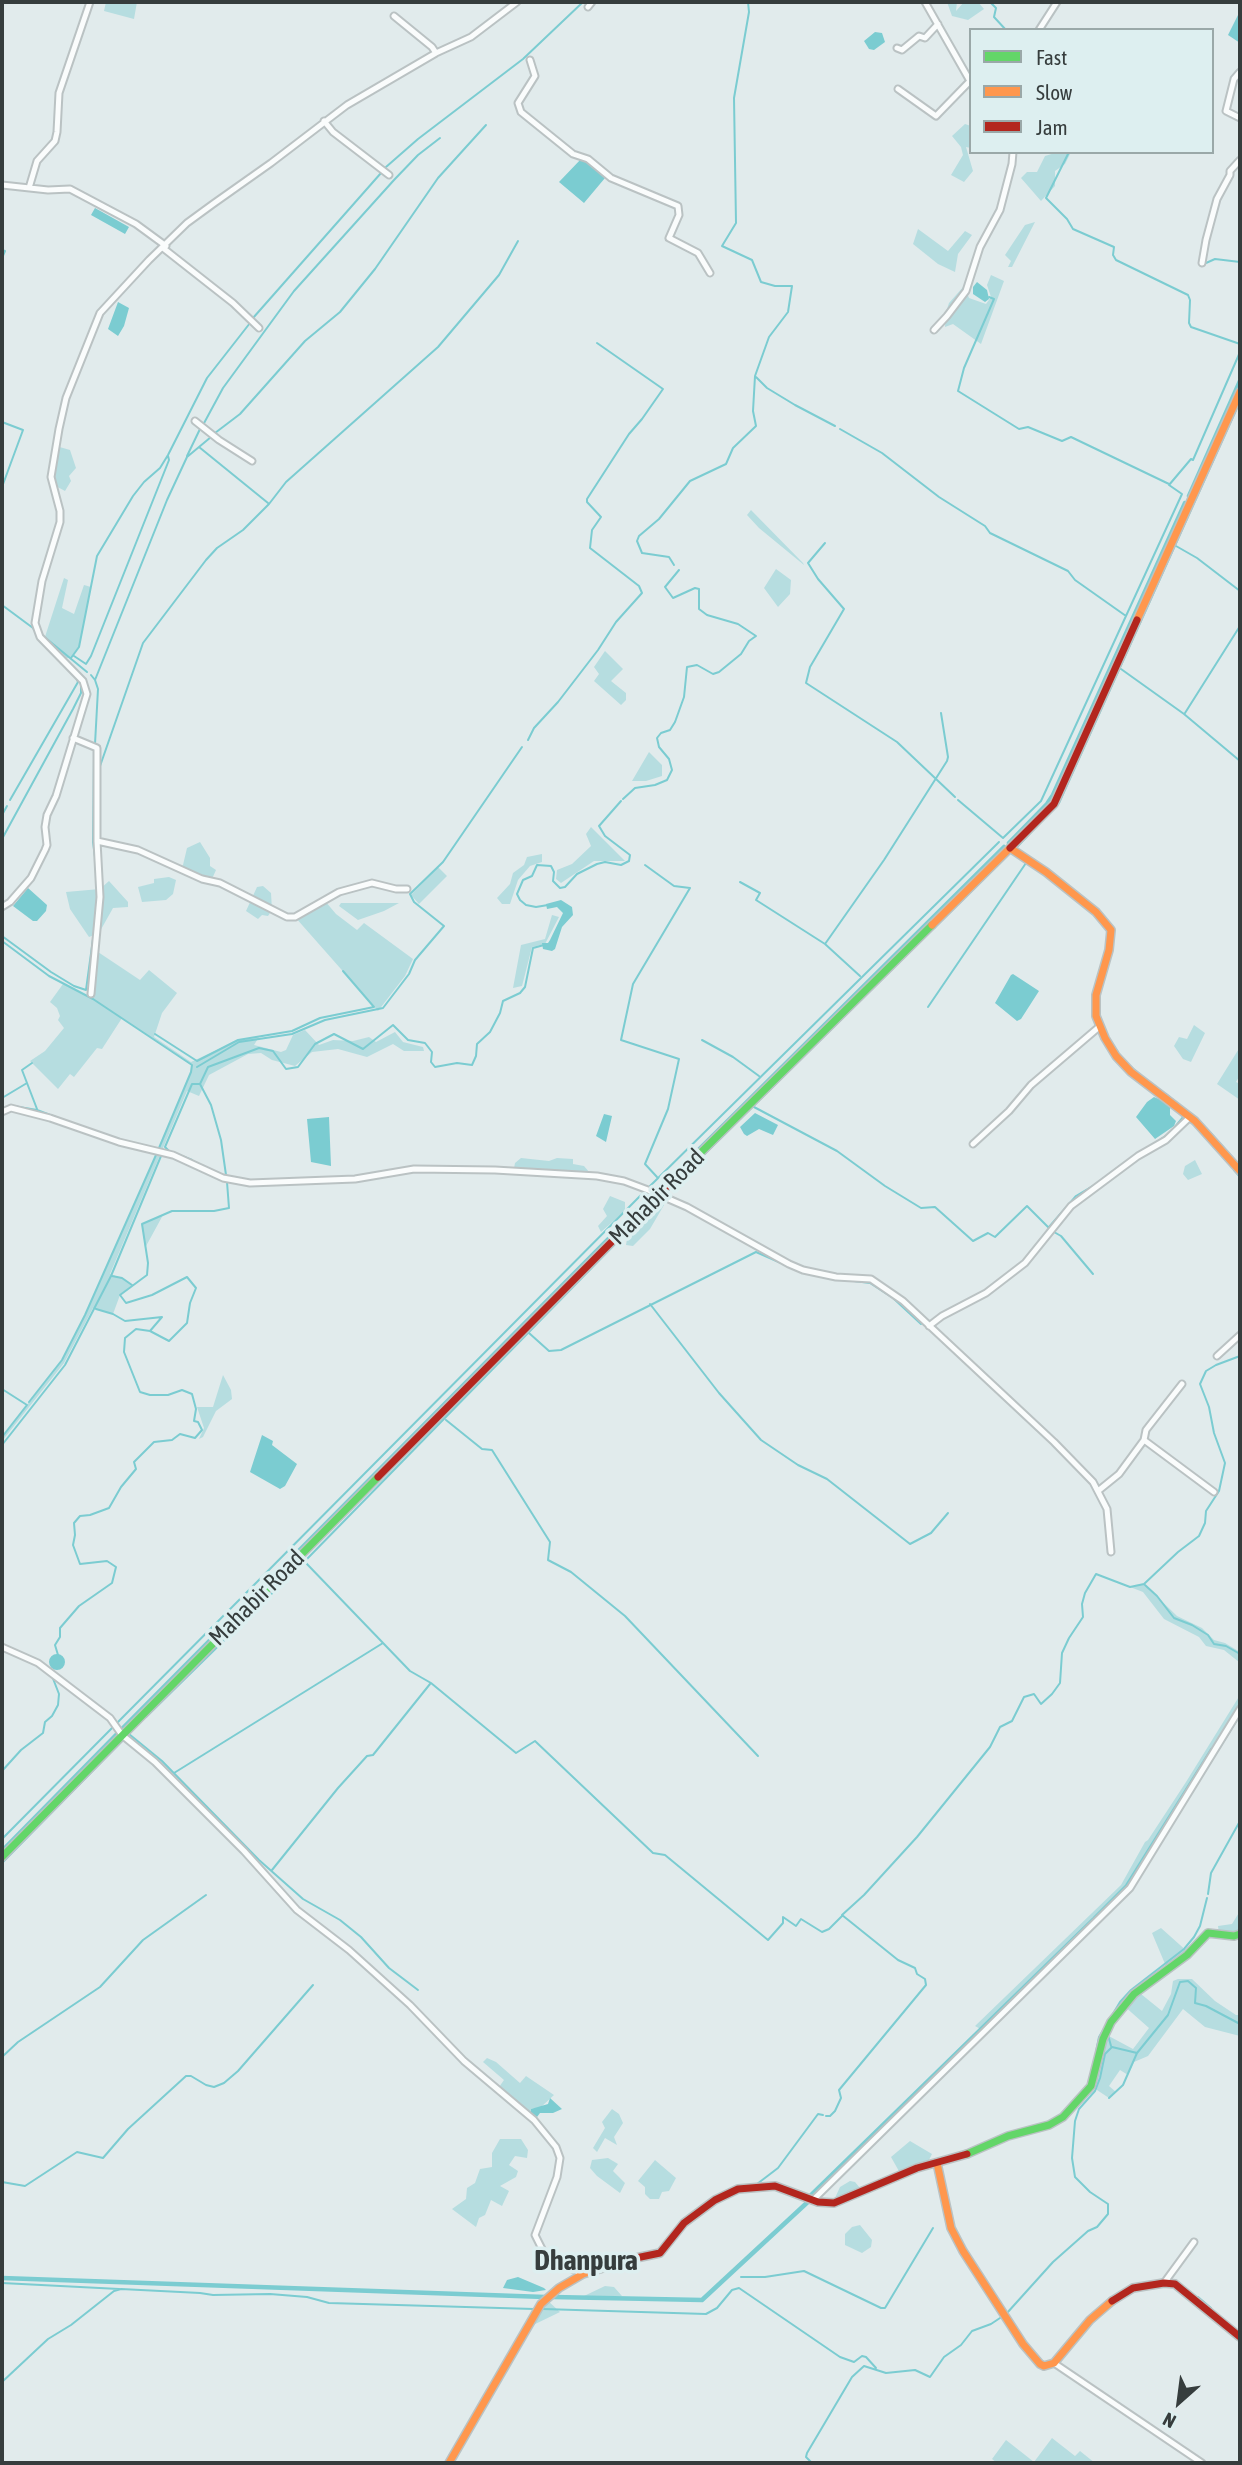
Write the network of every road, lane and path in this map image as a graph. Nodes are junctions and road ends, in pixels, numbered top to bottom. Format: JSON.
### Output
{"nodes":[{"id":1,"x":90,"y":2,"type":"edge"},
{"id":2,"x":517,"y":2,"type":"edge"},
{"id":3,"x":925,"y":2,"type":"edge"},
{"id":4,"x":1057,"y":2,"type":"edge"},
{"id":5,"x":394,"y":16,"type":"dead end"},
{"id":6,"x":938,"y":23,"type":"junction"},
{"id":7,"x":1040,"y":28,"type":"edge"},
{"id":8,"x":897,"y":48,"type":"dead end"},
{"id":9,"x":436,"y":53,"type":"junction"},
{"id":10,"x":530,"y":60,"type":"dead end"},
{"id":11,"x":1240,"y":72,"type":"edge"},
{"id":12,"x":969,"y":79,"type":"edge"},
{"id":13,"x":969,"y":82,"type":"edge"},
{"id":14,"x":898,"y":89,"type":"dead end"},
{"id":15,"x":1240,"y":118,"type":"edge"},
{"id":16,"x":324,"y":121,"type":"junction"},
{"id":17,"x":1013,"y":154,"type":"edge"},
{"id":18,"x":1240,"y":160,"type":"edge"},
{"id":19,"x":389,"y":175,"type":"dead end"},
{"id":20,"x":2,"y":185,"type":"edge"},
{"id":21,"x":29,"y":188,"type":"junction"},
{"id":22,"x":164,"y":247,"type":"junction"},
{"id":23,"x":1202,"y":262,"type":"dead end"},
{"id":24,"x":710,"y":273,"type":"dead end"},
{"id":25,"x":259,"y":328,"type":"dead end"},
{"id":26,"x":934,"y":330,"type":"dead end"},
{"id":27,"x":1240,"y":392,"type":"edge"},
{"id":28,"x":195,"y":421,"type":"dead end"},
{"id":29,"x":252,"y":461,"type":"dead end"},
{"id":30,"x":73,"y":738,"type":"junction"},
{"id":31,"x":97,"y":841,"type":"junction"},
{"id":32,"x":1010,"y":848,"type":"junction"},
{"id":33,"x":407,"y":889,"type":"dead end"},
{"id":34,"x":2,"y":907,"type":"edge"},
{"id":35,"x":91,"y":994,"type":"dead end"},
{"id":36,"x":1099,"y":1027,"type":"junction"},
{"id":37,"x":2,"y":1112,"type":"edge"},
{"id":38,"x":1190,"y":1117,"type":"junction"},
{"id":39,"x":972,"y":1144,"type":"dead end"},
{"id":40,"x":1240,"y":1171,"type":"edge"},
{"id":41,"x":657,"y":1196,"type":"junction"},
{"id":42,"x":929,"y":1326,"type":"junction"},
{"id":43,"x":1240,"y":1335,"type":"edge"},
{"id":44,"x":1217,"y":1356,"type":"dead end"},
{"id":45,"x":1182,"y":1384,"type":"dead end"},
{"id":46,"x":1144,"y":1440,"type":"junction"},
{"id":47,"x":1098,"y":1491,"type":"junction"},
{"id":48,"x":1214,"y":1492,"type":"dead end"},
{"id":49,"x":1111,"y":1552,"type":"dead end"},
{"id":50,"x":2,"y":1647,"type":"edge"},
{"id":51,"x":1240,"y":1709,"type":"edge"},
{"id":52,"x":122,"y":1735,"type":"junction"},
{"id":53,"x":2,"y":1857,"type":"edge"},
{"id":54,"x":1240,"y":1934,"type":"edge"},
{"id":55,"x":937,"y":2163,"type":"junction"},
{"id":56,"x":813,"y":2200,"type":"junction"},
{"id":57,"x":1194,"y":2242,"type":"dead end"},
{"id":58,"x":583,"y":2274,"type":"junction"},
{"id":59,"x":1164,"y":2283,"type":"junction"},
{"id":60,"x":1240,"y":2337,"type":"edge"},
{"id":61,"x":1054,"y":2363,"type":"junction"},
{"id":62,"x":449,"y":2463,"type":"edge"},
{"id":63,"x":1202,"y":2463,"type":"edge"}],
"edges":[{"from":1,"to":21,"type":"street"},
{"from":2,"to":9,"type":"street"},
{"from":3,"to":6,"type":"street"},
{"from":4,"to":7,"type":"street"},
{"from":5,"to":9,"type":"street"},
{"from":6,"to":8,"type":"street"},
{"from":6,"to":12,"type":"street"},
{"from":9,"to":16,"type":"street"},
{"from":10,"to":24,"type":"street"},
{"from":11,"to":15,"type":"street"},
{"from":13,"to":14,"type":"street"},
{"from":16,"to":19,"type":"street"},
{"from":16,"to":22,"type":"street"},
{"from":17,"to":26,"type":"street"},
{"from":18,"to":23,"type":"street"},
{"from":20,"to":21,"type":"street"},
{"from":21,"to":22,"type":"street"},
{"from":22,"to":25,"type":"street"},
{"from":22,"to":30,"type":"street"},
{"from":27,"to":32,"type":"street","name":"Mahabir Road"},
{"from":28,"to":29,"type":"street"},
{"from":30,"to":31,"type":"street"},
{"from":30,"to":34,"type":"street"},
{"from":31,"to":33,"type":"street"},
{"from":31,"to":35,"type":"street"},
{"from":32,"to":36,"type":"street"},
{"from":32,"to":41,"type":"street","name":"Mahabir Road"},
{"from":36,"to":38,"type":"street"},
{"from":36,"to":39,"type":"street"},
{"from":37,"to":41,"type":"street"},
{"from":38,"to":40,"type":"street"},
{"from":38,"to":42,"type":"street"},
{"from":41,"to":42,"type":"street"},
{"from":41,"to":52,"type":"street","name":"Mahabir Road"},
{"from":42,"to":47,"type":"street"},
{"from":43,"to":44,"type":"street"},
{"from":45,"to":46,"type":"street"},
{"from":46,"to":47,"type":"street"},
{"from":46,"to":48,"type":"street"},
{"from":47,"to":49,"type":"street"},
{"from":50,"to":52,"type":"street"},
{"from":51,"to":56,"type":"street"},
{"from":52,"to":53,"type":"street","name":"Mahabir Road"},
{"from":52,"to":58,"type":"street"},
{"from":54,"to":55,"type":"street"},
{"from":55,"to":56,"type":"street"},
{"from":55,"to":61,"type":"street"},
{"from":56,"to":58,"type":"street"},
{"from":57,"to":59,"type":"street"},
{"from":58,"to":62,"type":"street"},
{"from":59,"to":60,"type":"street"},
{"from":59,"to":61,"type":"street"},
{"from":61,"to":63,"type":"street"}]}
